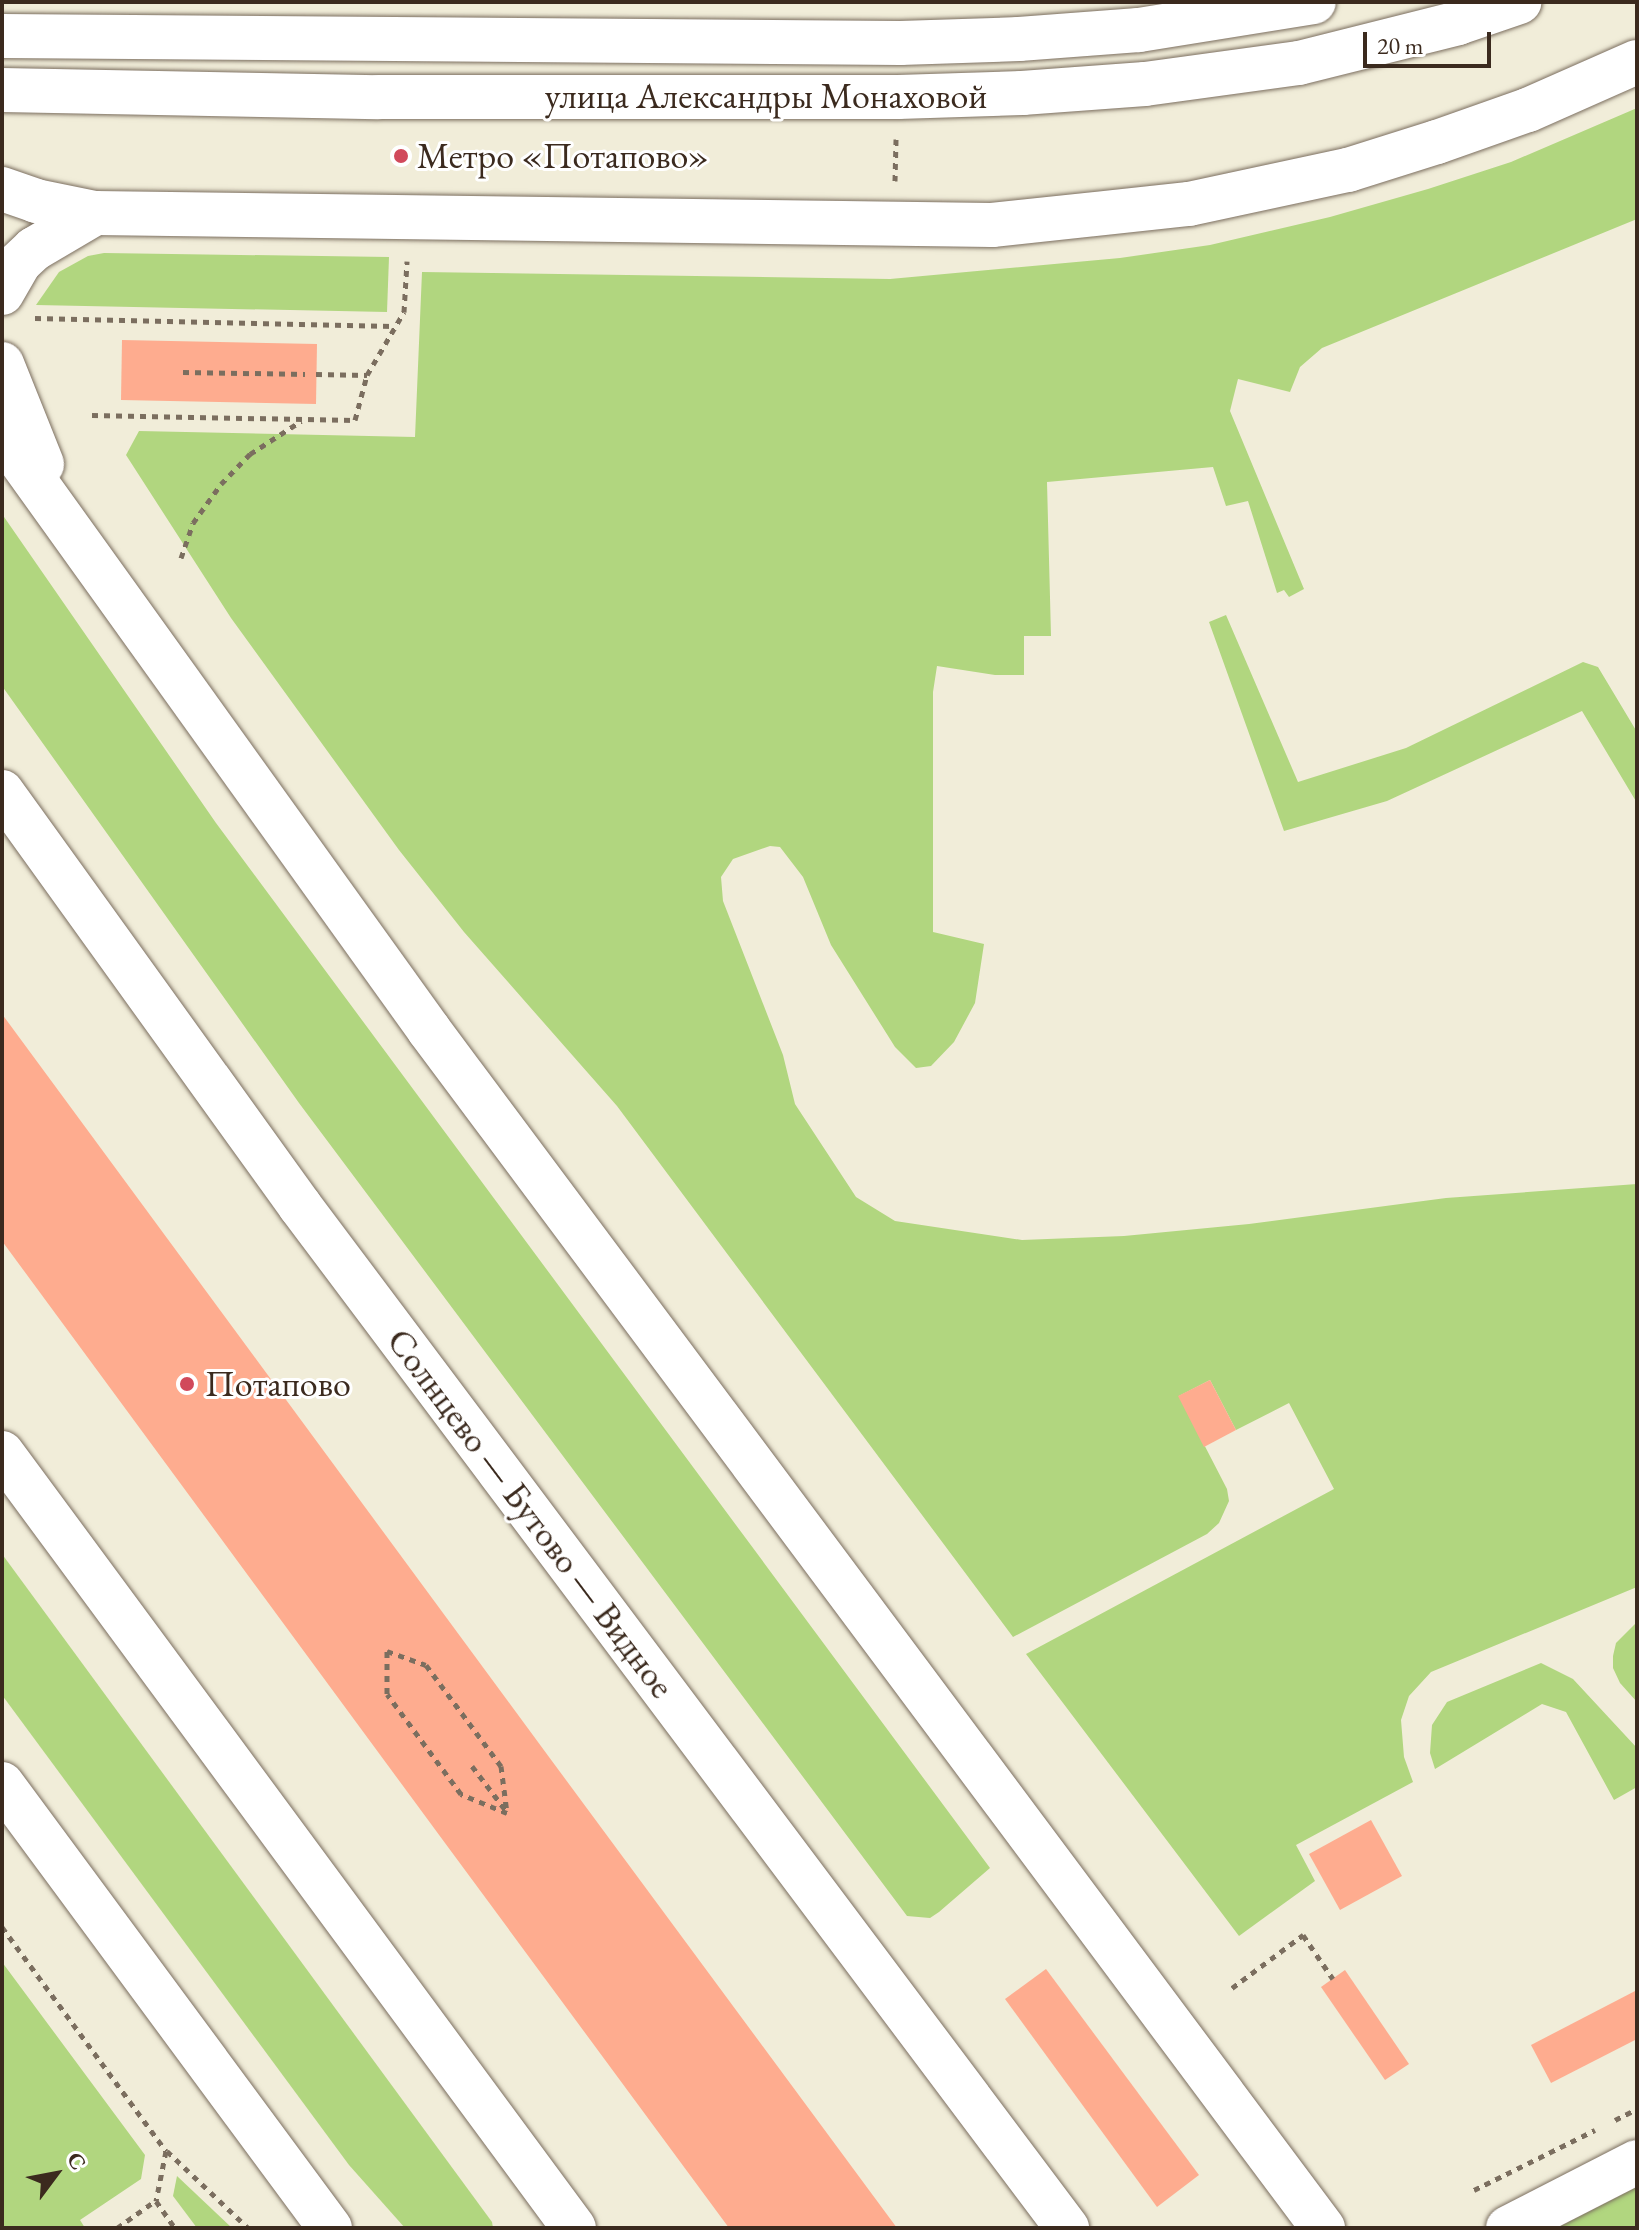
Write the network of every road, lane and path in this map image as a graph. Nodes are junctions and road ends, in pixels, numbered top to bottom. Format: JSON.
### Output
{"nodes":[{"id":1,"x":1314,"y":2,"type":"edge"},
{"id":2,"x":1519,"y":2,"type":"edge"},
{"id":3,"x":2,"y":36,"type":"edge"},
{"id":4,"x":1637,"y":62,"type":"edge"},
{"id":5,"x":2,"y":90,"type":"edge"},
{"id":6,"x":2,"y":189,"type":"edge"},
{"id":7,"x":95,"y":213,"type":"junction"},
{"id":8,"x":407,"y":260,"type":"dead end"},
{"id":9,"x":14,"y":305,"type":"edge"},
{"id":10,"x":393,"y":326,"type":"junction"},
{"id":11,"x":2,"y":364,"type":"edge"},
{"id":12,"x":183,"y":372,"type":"dead end"},
{"id":13,"x":305,"y":374,"type":"dead end"},
{"id":14,"x":316,"y":374,"type":"dead end"},
{"id":15,"x":367,"y":375,"type":"junction"},
{"id":16,"x":92,"y":415,"type":"dead end"},
{"id":17,"x":303,"y":419,"type":"junction"},
{"id":18,"x":2,"y":435,"type":"edge"},
{"id":19,"x":71,"y":533,"type":"junction"},
{"id":20,"x":181,"y":558,"type":"dead end"},
{"id":21,"x":2,"y":792,"type":"edge"},
{"id":22,"x":2,"y":1453,"type":"edge"},
{"id":23,"x":472,"y":1766,"type":"dead end"},
{"id":24,"x":2,"y":1784,"type":"edge"},
{"id":25,"x":507,"y":1813,"type":"junction"},
{"id":26,"x":2,"y":1927,"type":"edge"},
{"id":27,"x":1333,"y":1979,"type":"dead end"},
{"id":28,"x":1232,"y":1988,"type":"dead end"},
{"id":29,"x":1637,"y":2109,"type":"edge"},
{"id":30,"x":1610,"y":2123,"type":"dead end"},
{"id":31,"x":1596,"y":2129,"type":"dead end"},
{"id":32,"x":166,"y":2151,"type":"junction"},
{"id":33,"x":1637,"y":2162,"type":"edge"},
{"id":34,"x":1474,"y":2190,"type":"dead end"},
{"id":35,"x":156,"y":2201,"type":"junction"},
{"id":36,"x":117,"y":2228,"type":"edge"},
{"id":37,"x":175,"y":2228,"type":"edge"},
{"id":38,"x":248,"y":2228,"type":"edge"},
{"id":39,"x":330,"y":2228,"type":"edge"},
{"id":40,"x":574,"y":2228,"type":"edge"},
{"id":41,"x":1067,"y":2228,"type":"edge"},
{"id":42,"x":1323,"y":2228,"type":"edge"},
{"id":43,"x":1508,"y":2228,"type":"edge"}],
"edges":[{"from":1,"to":3,"type":"main road","name":"улица Александры Монаховой"},
{"from":2,"to":5,"type":"main road","name":"улица Александры Монаховой"},
{"from":4,"to":7,"type":"main road"},
{"from":6,"to":7,"type":"main road"},
{"from":7,"to":9,"type":"main road"},
{"from":8,"to":10,"type":"path"},
{"from":9,"to":10,"type":"path"},
{"from":10,"to":15,"type":"path"},
{"from":11,"to":19,"type":"main road"},
{"from":12,"to":13,"type":"path"},
{"from":14,"to":15,"type":"path"},
{"from":15,"to":17,"type":"path"},
{"from":16,"to":17,"type":"path"},
{"from":17,"to":20,"type":"path"},
{"from":18,"to":19,"type":"main road"},
{"from":19,"to":42,"type":"main road"},
{"from":21,"to":41,"type":"main road","name":"Солнцево — Бутово — Видное"},
{"from":22,"to":40,"type":"main road"},
{"from":23,"to":25,"type":"path"},
{"from":24,"to":39,"type":"main road"},
{"from":25,"to":25,"type":"path"},
{"from":26,"to":32,"type":"path"},
{"from":27,"to":28,"type":"path"},
{"from":29,"to":30,"type":"path"},
{"from":31,"to":34,"type":"path"},
{"from":32,"to":35,"type":"path"},
{"from":32,"to":38,"type":"path"},
{"from":33,"to":43,"type":"main road"},
{"from":35,"to":36,"type":"path"},
{"from":35,"to":37,"type":"path"}]}
